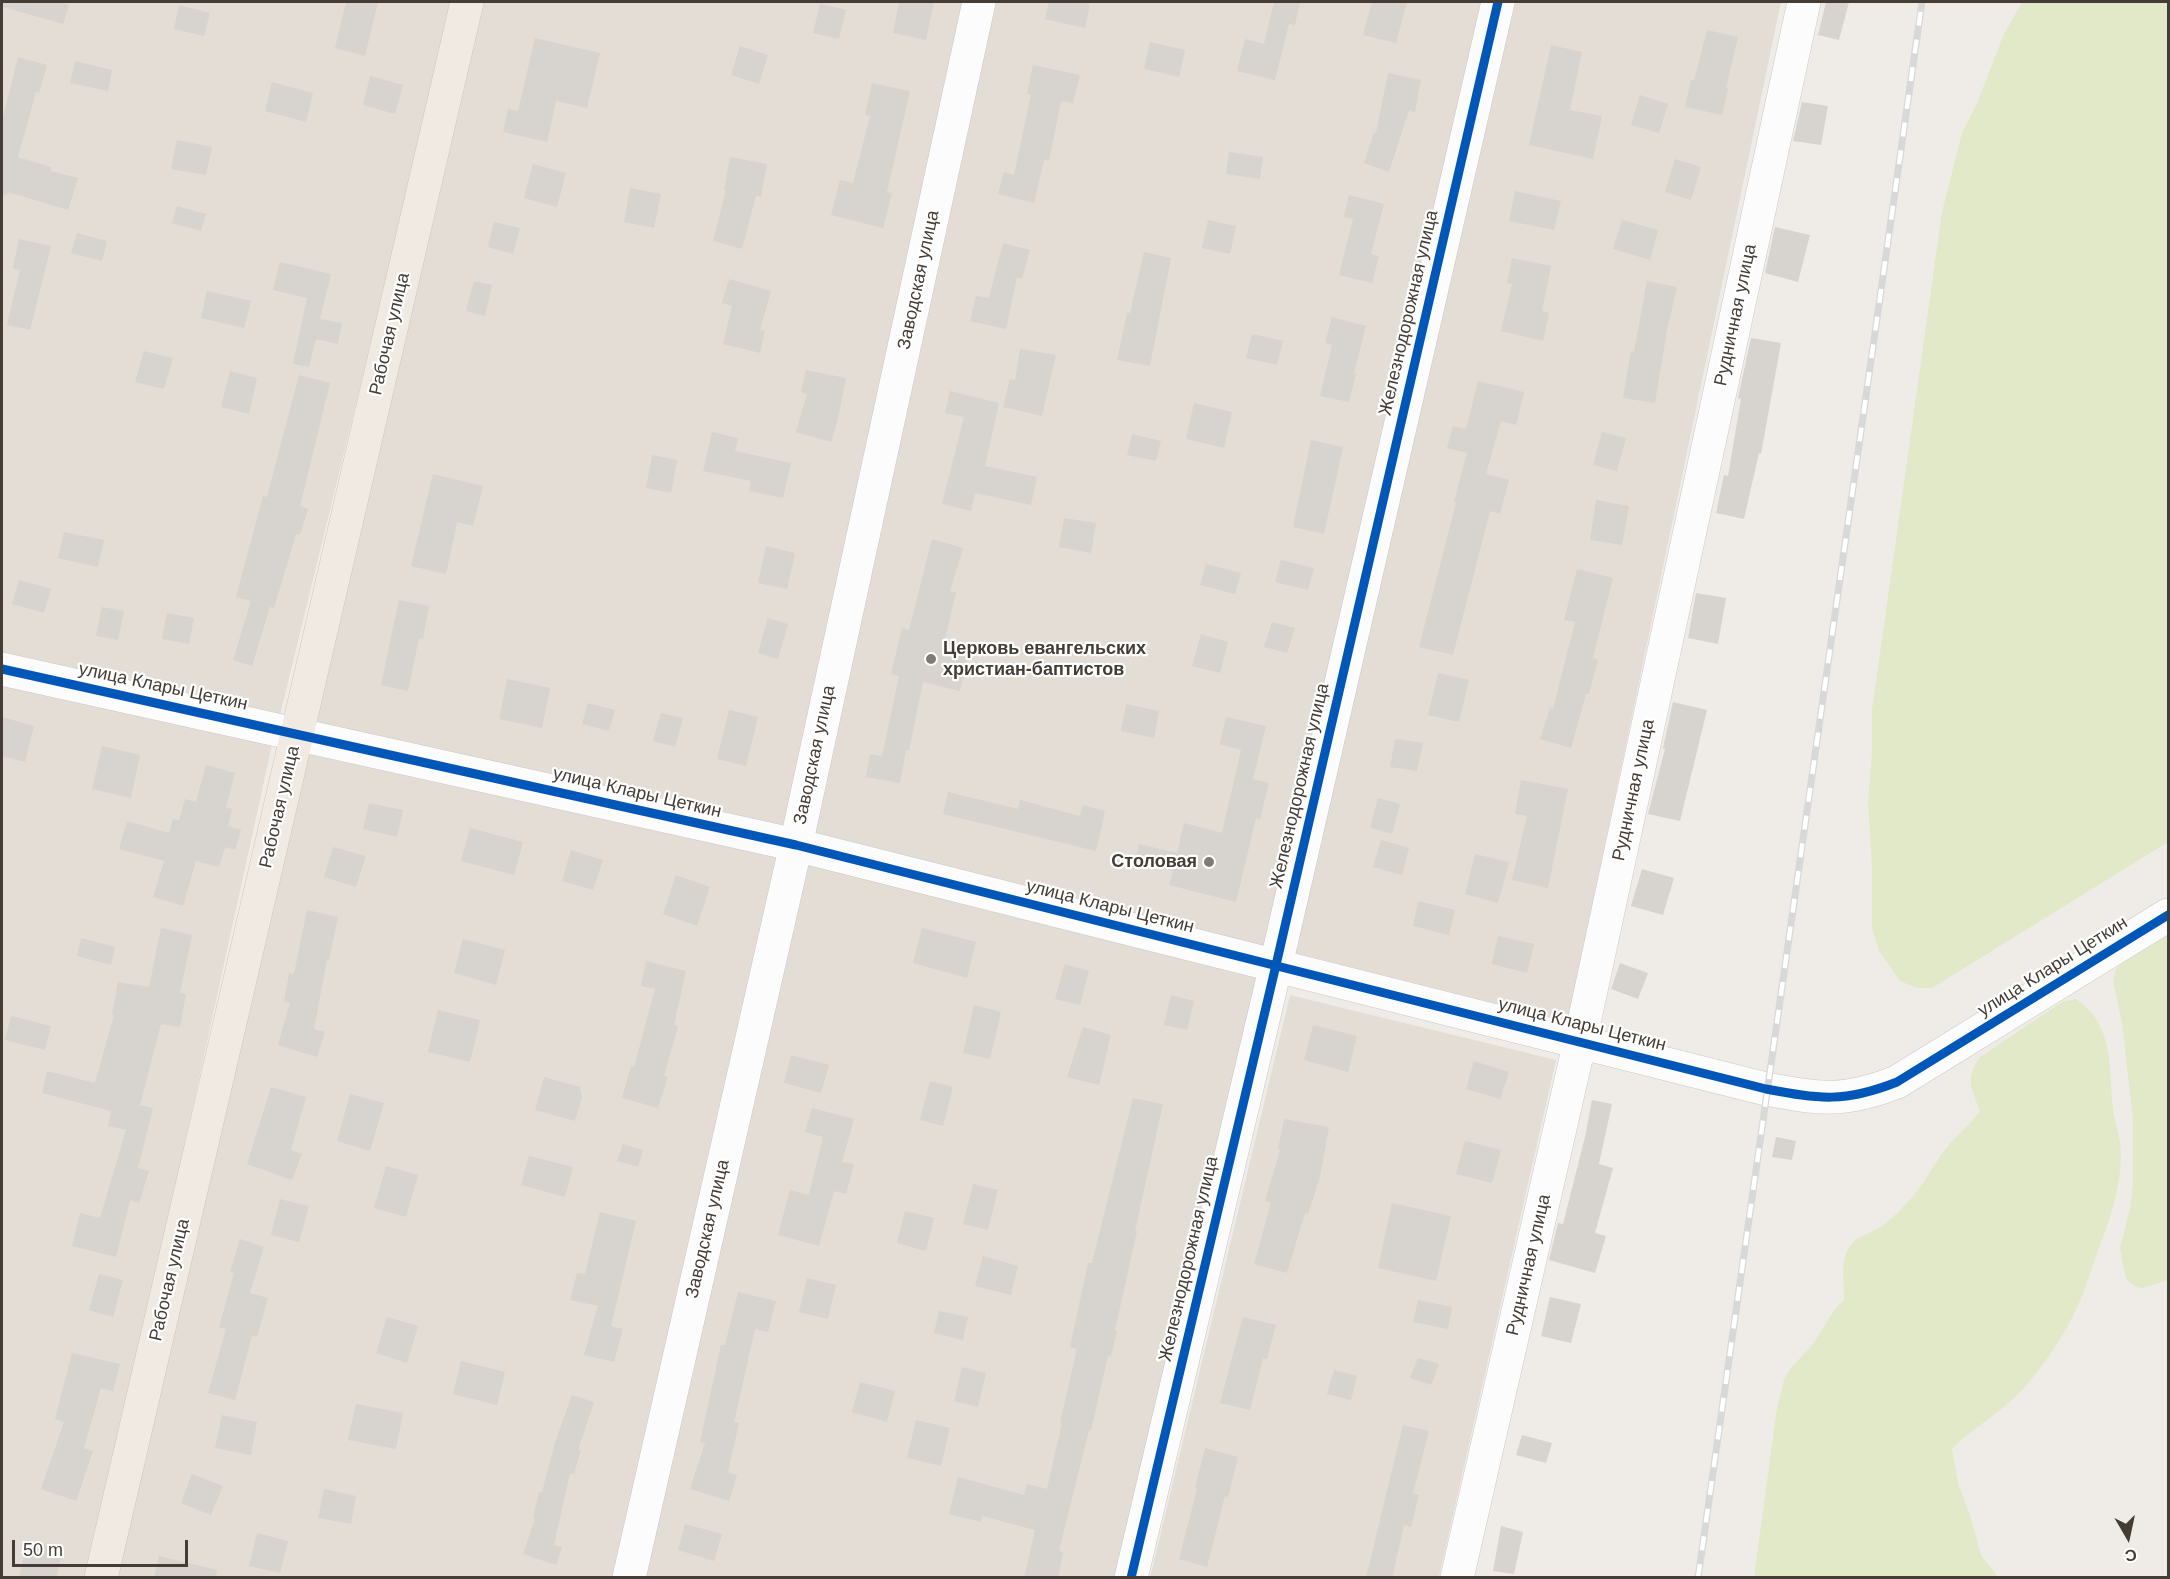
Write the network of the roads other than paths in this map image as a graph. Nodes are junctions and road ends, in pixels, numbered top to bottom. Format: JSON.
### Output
{"nodes":[{"id":1,"x":467,"y":2,"type":"edge"},
{"id":2,"x":979,"y":2,"type":"edge"},
{"id":3,"x":1498,"y":2,"type":"edge"},
{"id":4,"x":1804,"y":2,"type":"edge"},
{"id":5,"x":2,"y":669,"type":"edge"},
{"id":6,"x":297,"y":733,"type":"junction"},
{"id":7,"x":796,"y":845,"type":"junction"},
{"id":8,"x":2169,"y":915,"type":"edge"},
{"id":9,"x":1276,"y":965,"type":"junction"},
{"id":10,"x":1580,"y":1041,"type":"junction"},
{"id":11,"x":101,"y":1578,"type":"edge"},
{"id":12,"x":629,"y":1578,"type":"edge"},
{"id":13,"x":1131,"y":1578,"type":"edge"},
{"id":14,"x":1457,"y":1578,"type":"edge"}],
"edges":[{"from":1,"to":6,"type":"main road","name":"Рабочая улица"},
{"from":2,"to":7,"type":"street","name":"Заводская улица"},
{"from":3,"to":9,"type":"street","name":"Железнодорожная улица"},
{"from":4,"to":10,"type":"street","name":"Рудничная улица"},
{"from":5,"to":6,"type":"street","name":"улица Клары Цеткин"},
{"from":6,"to":7,"type":"street","name":"улица Клары Цеткин"},
{"from":6,"to":11,"type":"main road","name":"Рабочая улица"},
{"from":7,"to":9,"type":"street","name":"улица Клары Цеткин"},
{"from":7,"to":12,"type":"street","name":"Заводская улица"},
{"from":8,"to":10,"type":"street","name":"улица Клары Цеткин"},
{"from":9,"to":10,"type":"street","name":"улица Клары Цеткин"},
{"from":9,"to":13,"type":"street","name":"Железнодорожная улица"},
{"from":10,"to":14,"type":"street","name":"Рудничная улица"}]}
